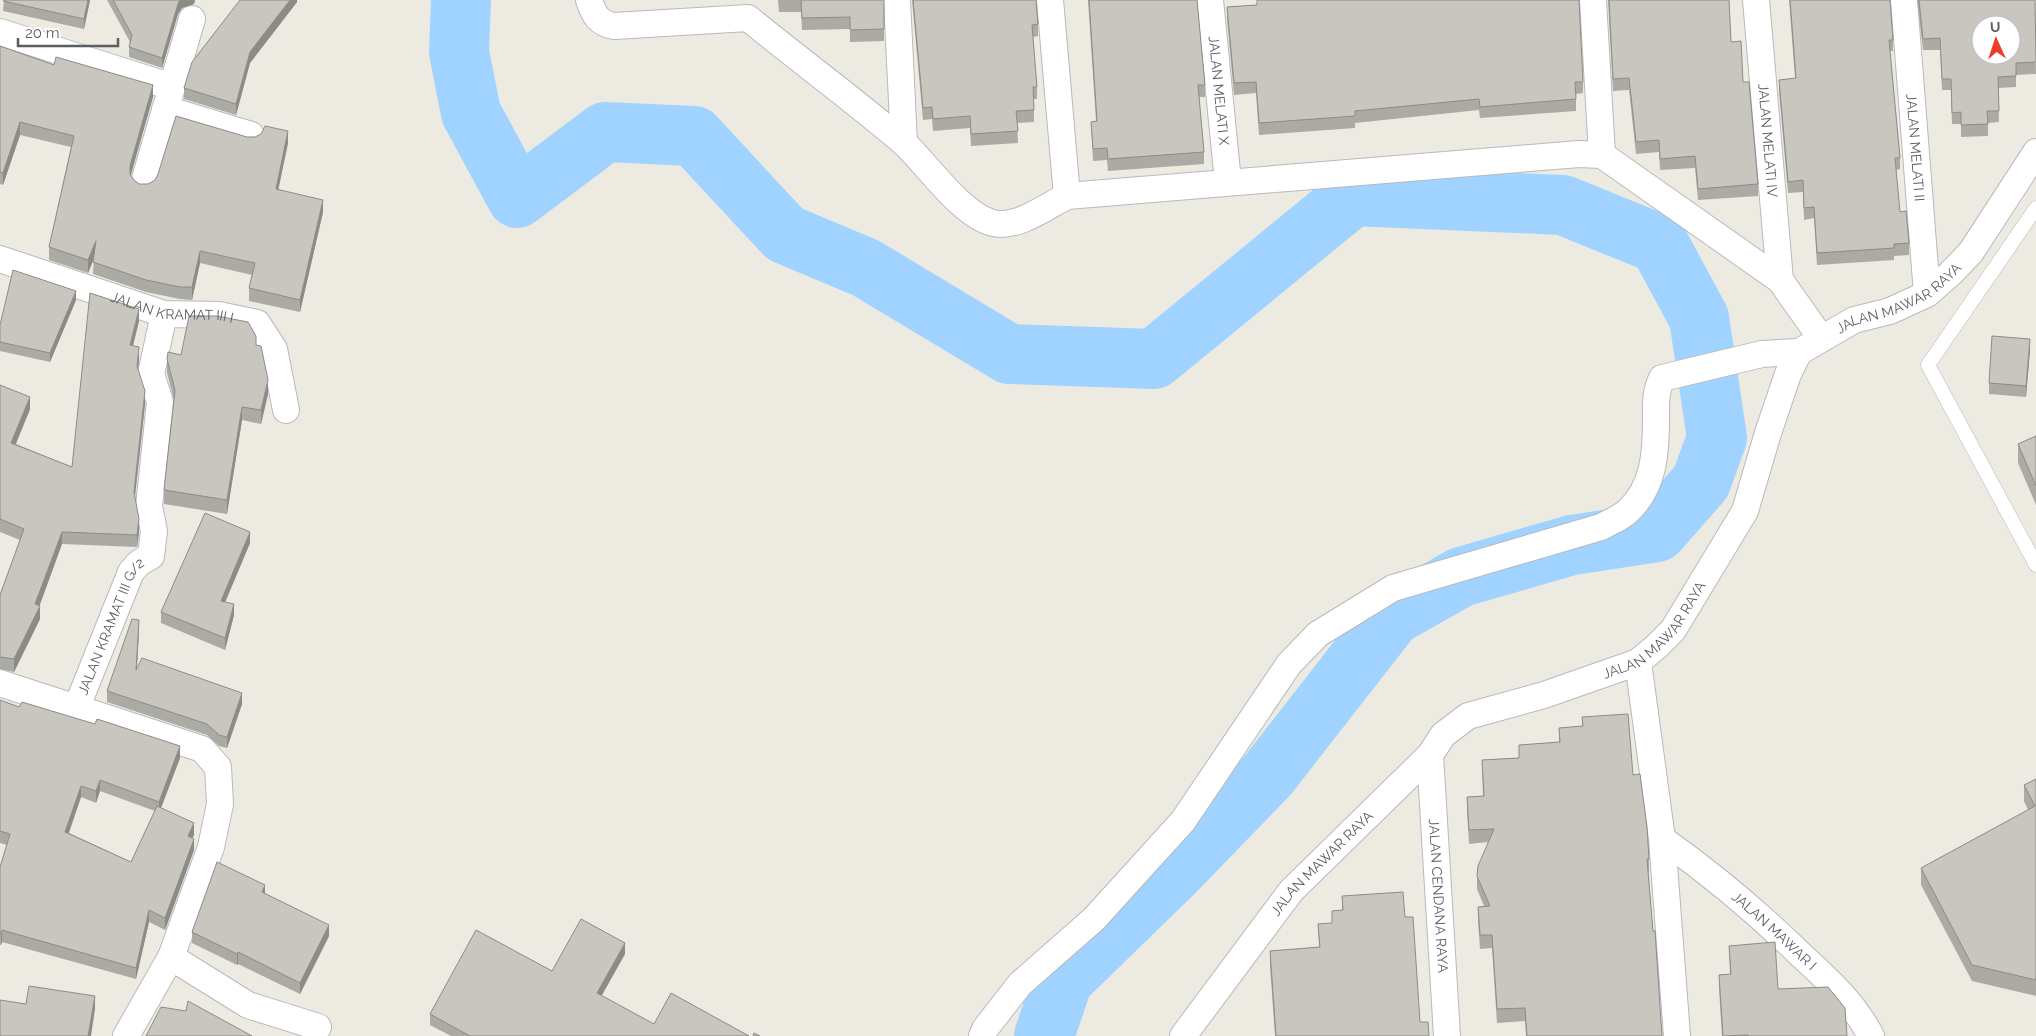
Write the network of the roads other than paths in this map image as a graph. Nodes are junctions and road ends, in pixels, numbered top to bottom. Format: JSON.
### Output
{"nodes":[{"id":1,"x":589,"y":0,"type":"edge"},
{"id":2,"x":897,"y":0,"type":"edge"},
{"id":3,"x":1050,"y":0,"type":"edge"},
{"id":4,"x":1210,"y":0,"type":"edge"},
{"id":5,"x":1592,"y":0,"type":"edge"},
{"id":6,"x":1756,"y":0,"type":"edge"},
{"id":7,"x":1904,"y":0,"type":"edge"},
{"id":8,"x":747,"y":9,"type":"edge"},
{"id":9,"x":192,"y":19,"type":"dead end"},
{"id":10,"x":0,"y":32,"type":"edge"},
{"id":11,"x":169,"y":98,"type":"junction"},
{"id":12,"x":251,"y":135,"type":"edge"},
{"id":13,"x":904,"y":144,"type":"junction"},
{"id":14,"x":2036,"y":152,"type":"edge"},
{"id":15,"x":1602,"y":155,"type":"junction"},
{"id":16,"x":144,"y":182,"type":"edge"},
{"id":17,"x":1228,"y":182,"type":"junction"},
{"id":18,"x":1067,"y":196,"type":"junction"},
{"id":19,"x":2036,"y":208,"type":"edge"},
{"id":20,"x":0,"y":259,"type":"edge"},
{"id":21,"x":1780,"y":280,"type":"junction"},
{"id":22,"x":1927,"y":294,"type":"junction"},
{"id":23,"x":164,"y":314,"type":"junction"},
{"id":24,"x":1821,"y":338,"type":"junction"},
{"id":25,"x":1799,"y":352,"type":"junction"},
{"id":26,"x":286,"y":410,"type":"dead end"},
{"id":27,"x":2036,"y":565,"type":"edge"},
{"id":28,"x":1638,"y":662,"type":"junction"},
{"id":29,"x":2,"y":691,"type":"edge"},
{"id":30,"x":76,"y":708,"type":"junction"},
{"id":31,"x":1430,"y":755,"type":"junction"},
{"id":32,"x":1662,"y":840,"type":"junction"},
{"id":33,"x":171,"y":957,"type":"junction"},
{"id":34,"x":318,"y":1027,"type":"dead end"},
{"id":35,"x":126,"y":1036,"type":"edge"},
{"id":36,"x":982,"y":1036,"type":"edge"},
{"id":37,"x":1183,"y":1036,"type":"edge"},
{"id":38,"x":1447,"y":1036,"type":"edge"},
{"id":39,"x":1676,"y":1036,"type":"edge"},
{"id":40,"x":1871,"y":1036,"type":"edge"}],
"edges":[{"from":1,"to":8,"type":"street"},
{"from":2,"to":13,"type":"street"},
{"from":3,"to":18,"type":"street"},
{"from":4,"to":17,"type":"street","name":"JALAN MELATI X"},
{"from":5,"to":15,"type":"street"},
{"from":6,"to":21,"type":"street","name":"JALAN MELATI IV"},
{"from":7,"to":22,"type":"street","name":"JALAN MELATI II"},
{"from":8,"to":13,"type":"street"},
{"from":9,"to":11,"type":"street"},
{"from":10,"to":11,"type":"street"},
{"from":11,"to":12,"type":"street"},
{"from":11,"to":16,"type":"street"},
{"from":13,"to":18,"type":"street"},
{"from":14,"to":22,"type":"street","name":"JALAN MAWAR RAYA"},
{"from":15,"to":17,"type":"street"},
{"from":15,"to":21,"type":"street"},
{"from":17,"to":18,"type":"street"},
{"from":19,"to":27,"type":"lane"},
{"from":20,"to":23,"type":"street","name":"JALAN KRAMAT III I"},
{"from":21,"to":24,"type":"street"},
{"from":22,"to":24,"type":"street","name":"JALAN MAWAR RAYA"},
{"from":23,"to":26,"type":"street","name":"JALAN KRAMAT III I"},
{"from":23,"to":30,"type":"street","name":"JALAN KRAMAT III G/2"},
{"from":24,"to":25,"type":"street","name":"JALAN MAWAR RAYA"},
{"from":25,"to":28,"type":"street","name":"JALAN MAWAR RAYA"},
{"from":25,"to":36,"type":"street"},
{"from":28,"to":31,"type":"street","name":"JALAN MAWAR RAYA"},
{"from":28,"to":32,"type":"street"},
{"from":29,"to":30,"type":"street"},
{"from":30,"to":33,"type":"street"},
{"from":31,"to":37,"type":"street","name":"JALAN MAWAR RAYA"},
{"from":31,"to":38,"type":"street","name":"JALAN CENDANA RAYA"},
{"from":32,"to":39,"type":"street"},
{"from":32,"to":40,"type":"street","name":"JALAN MAWAR I"},
{"from":33,"to":34,"type":"street"},
{"from":33,"to":35,"type":"street"}]}
